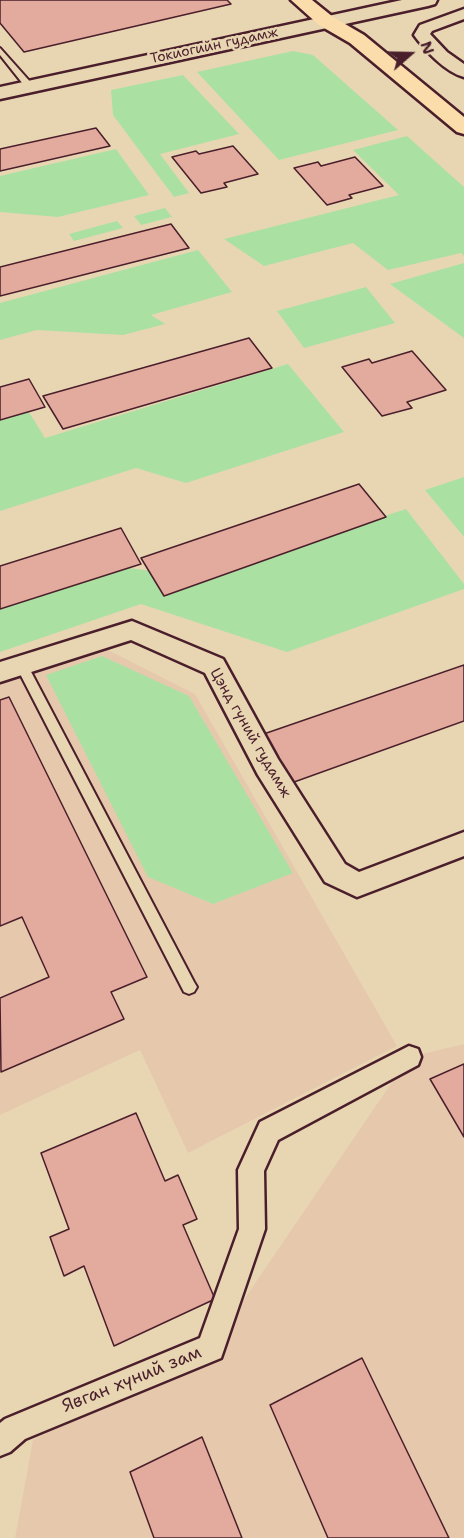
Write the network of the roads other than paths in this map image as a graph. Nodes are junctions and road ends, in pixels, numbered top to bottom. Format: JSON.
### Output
{"nodes":[{"id":1,"x":300,"y":0,"type":"edge"},
{"id":2,"x":428,"y":0,"type":"edge"},
{"id":3,"x":464,"y":14,"type":"edge"},
{"id":4,"x":326,"y":21,"type":"junction"},
{"id":5,"x":0,"y":50,"type":"edge"},
{"id":6,"x":464,"y":72,"type":"edge"},
{"id":7,"x":30,"y":87,"type":"junction"},
{"id":8,"x":0,"y":93,"type":"edge"},
{"id":9,"x":459,"y":137,"type":"edge"},
{"id":10,"x":11,"y":669,"type":"edge"},
{"id":11,"x":464,"y":844,"type":"edge"},
{"id":12,"x":189,"y":987,"type":"dead end"},
{"id":13,"x":409,"y":1057,"type":"dead end"},
{"id":14,"x":0,"y":1443,"type":"edge"}],
"edges":[{"from":1,"to":4,"type":"main road"},
{"from":2,"to":4,"type":"main road","name":"Токиогийн гудамж"},
{"from":3,"to":6,"type":"street"},
{"from":4,"to":7,"type":"main road","name":"Токиогийн гудамж"},
{"from":4,"to":9,"type":"main road"},
{"from":5,"to":7,"type":"lane"},
{"from":7,"to":8,"type":"main road","name":"Токиогийн гудамж"},
{"from":10,"to":11,"type":"street","name":"Цэнд гүний гудамж"},
{"from":10,"to":12,"type":"lane"},
{"from":13,"to":14,"type":"street","name":"Явган хүний зам"}]}
